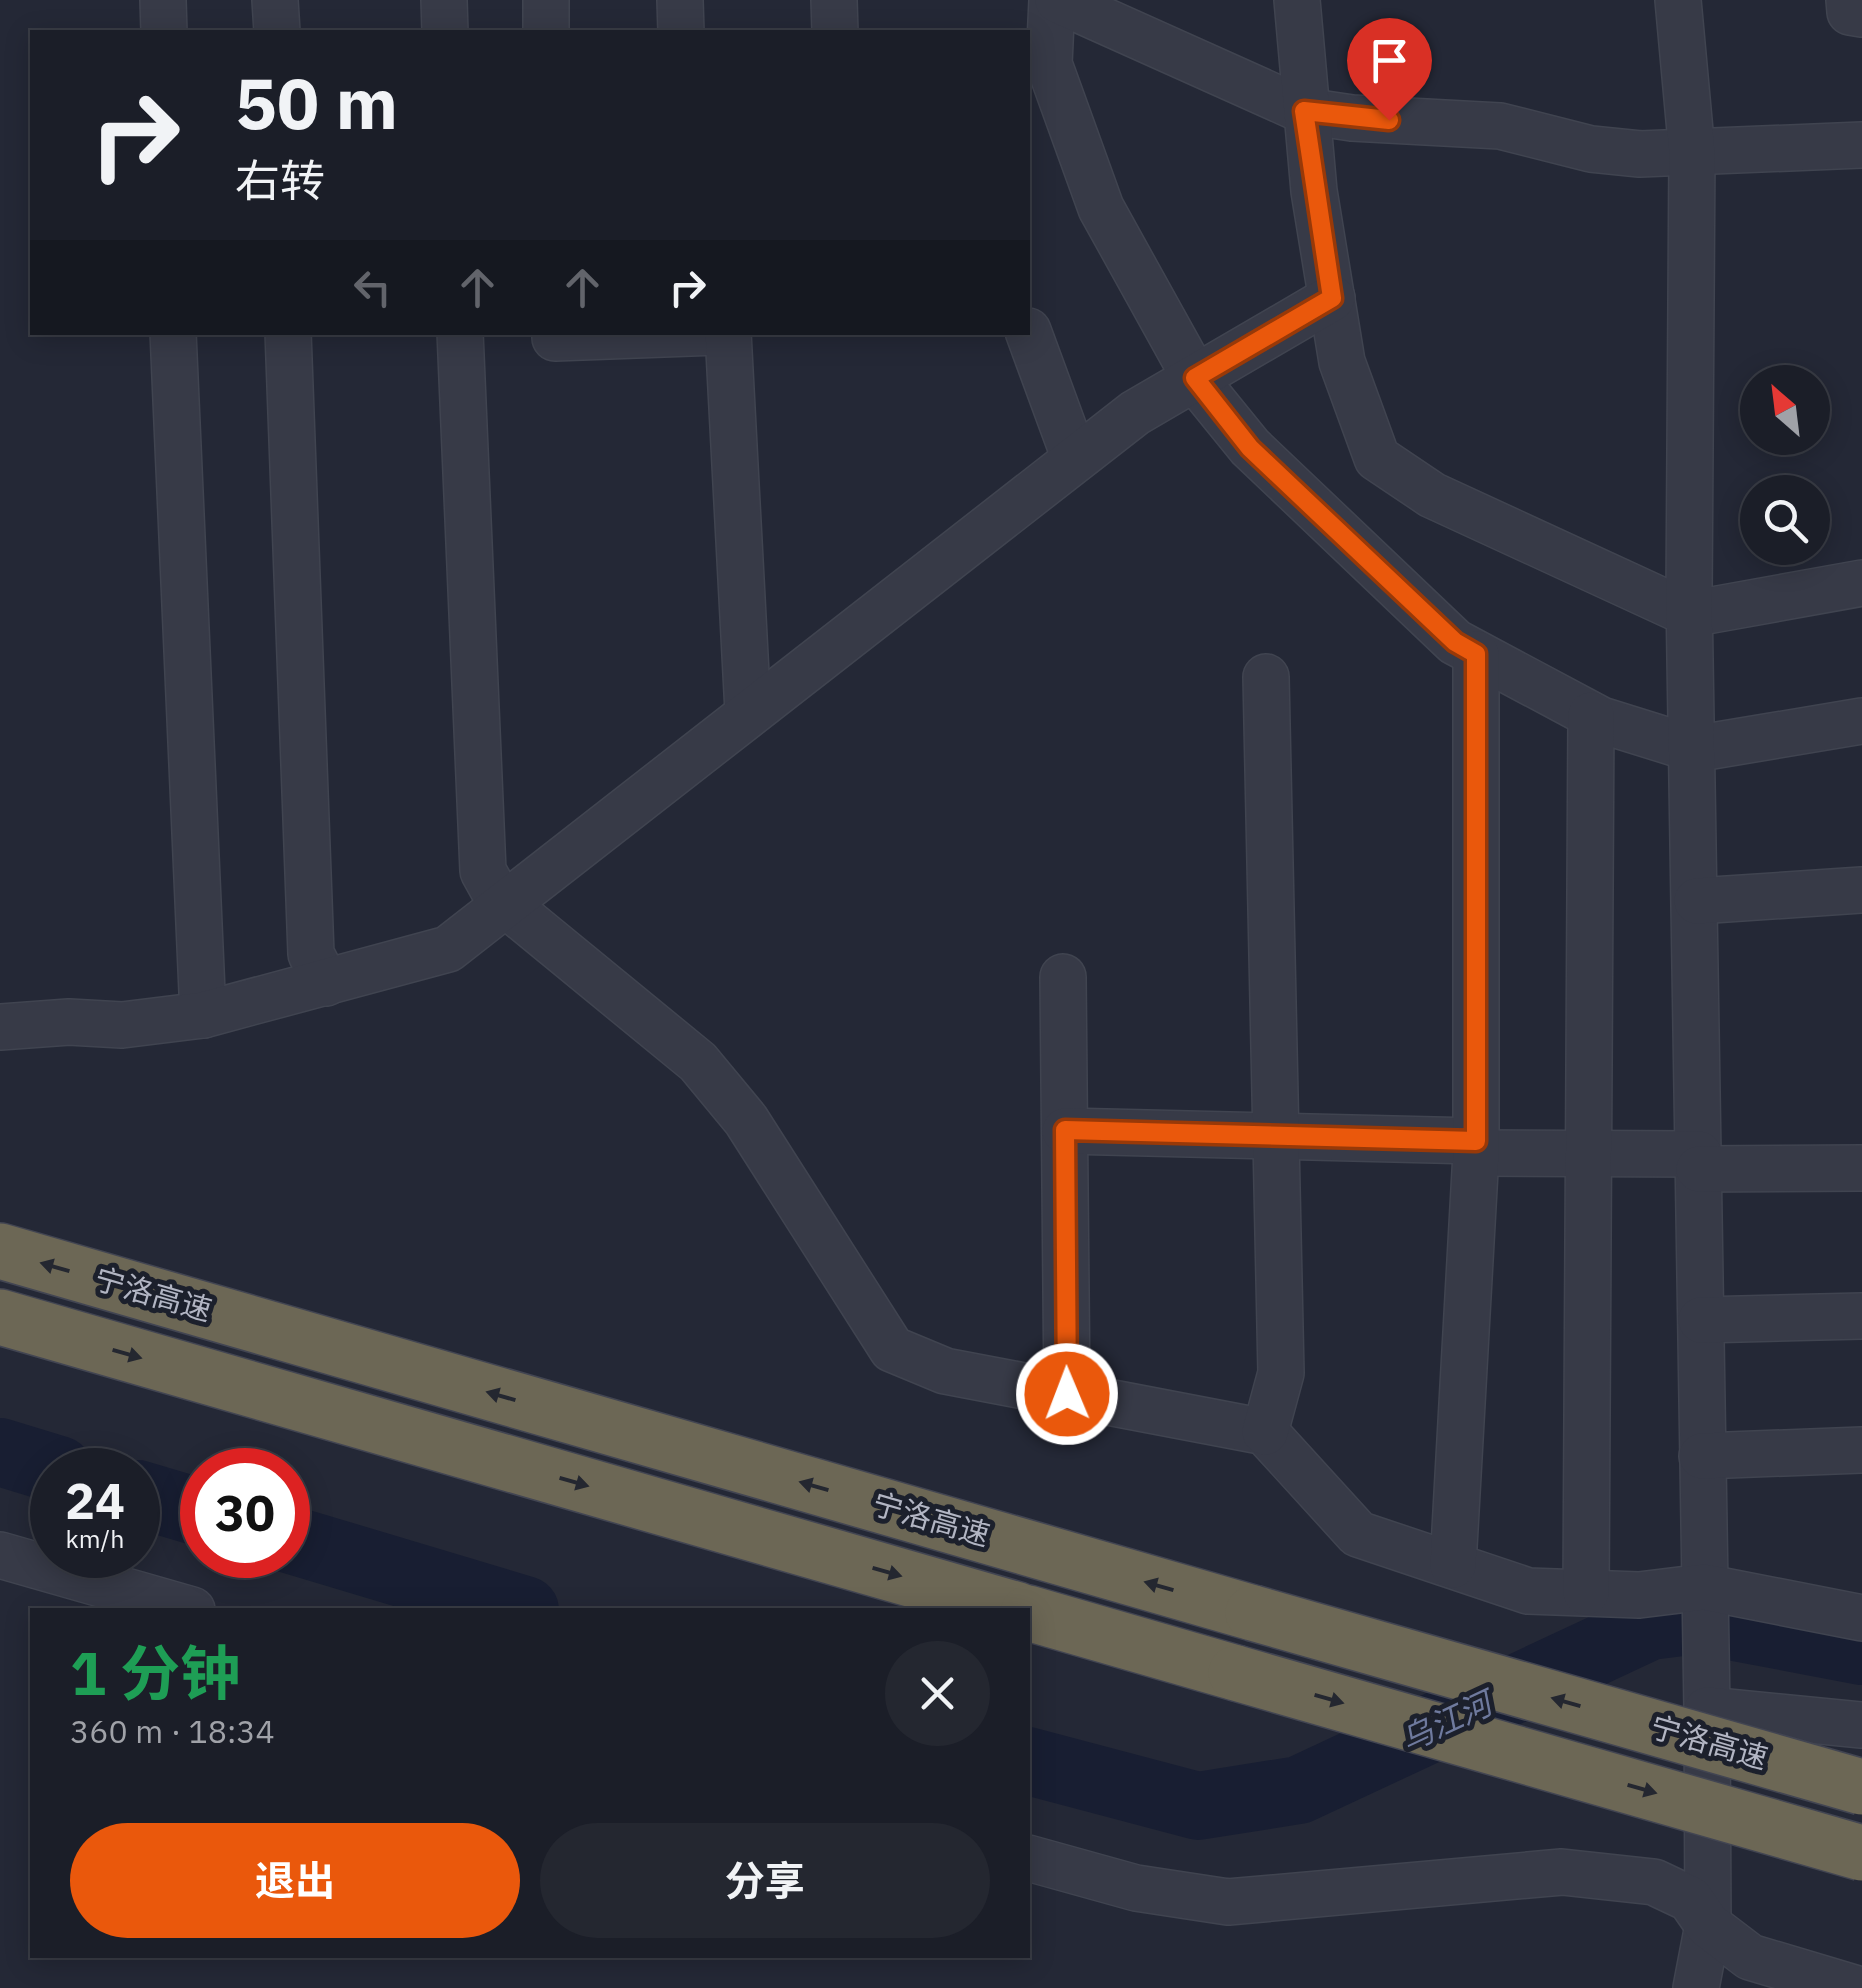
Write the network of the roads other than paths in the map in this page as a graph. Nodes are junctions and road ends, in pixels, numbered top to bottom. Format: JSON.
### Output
{"nodes":[{"id":1,"x":162,"y":0,"type":"edge"},
{"id":2,"x":276,"y":0,"type":"edge"},
{"id":3,"x":444,"y":0,"type":"edge"},
{"id":4,"x":546,"y":0,"type":"edge"},
{"id":5,"x":680,"y":0,"type":"edge"},
{"id":6,"x":834,"y":0,"type":"edge"},
{"id":7,"x":1055,"y":0,"type":"edge"},
{"id":8,"x":1297,"y":0,"type":"edge"},
{"id":9,"x":1678,"y":0,"type":"edge"},
{"id":10,"x":1849,"y":0,"type":"edge"},
{"id":11,"x":1862,"y":14,"type":"edge"},
{"id":12,"x":164,"y":30,"type":"edge"},
{"id":13,"x":278,"y":30,"type":"edge"},
{"id":14,"x":445,"y":30,"type":"edge"},
{"id":15,"x":546,"y":30,"type":"edge"},
{"id":16,"x":681,"y":30,"type":"edge"},
{"id":17,"x":836,"y":30,"type":"edge"},
{"id":18,"x":1304,"y":111,"type":"junction"},
{"id":19,"x":1046,"y":115,"type":"edge"},
{"id":20,"x":1862,"y":145,"type":"edge"},
{"id":21,"x":1692,"y":154,"type":"junction"},
{"id":22,"x":1332,"y":298,"type":"junction"},
{"id":23,"x":172,"y":335,"type":"edge"},
{"id":24,"x":288,"y":335,"type":"edge"},
{"id":25,"x":460,"y":335,"type":"edge"},
{"id":26,"x":555,"y":335,"type":"edge"},
{"id":27,"x":636,"y":335,"type":"edge"},
{"id":28,"x":728,"y":335,"type":"edge"},
{"id":29,"x":1029,"y":335,"type":"edge"},
{"id":30,"x":1195,"y":378,"type":"junction"},
{"id":31,"x":1076,"y":459,"type":"junction"},
{"id":32,"x":1862,"y":583,"type":"edge"},
{"id":33,"x":1690,"y":614,"type":"junction"},
{"id":34,"x":1476,"y":654,"type":"junction"},
{"id":35,"x":1266,"y":677,"type":"dead end"},
{"id":36,"x":748,"y":712,"type":"junction"},
{"id":37,"x":1591,"y":715,"type":"junction"},
{"id":38,"x":1862,"y":720,"type":"edge"},
{"id":39,"x":1694,"y":749,"type":"junction"},
{"id":40,"x":1862,"y":890,"type":"edge"},
{"id":41,"x":1697,"y":900,"type":"junction"},
{"id":42,"x":505,"y":904,"type":"junction"},
{"id":43,"x":1064,"y":977,"type":"dead end"},
{"id":44,"x":326,"y":983,"type":"junction"},
{"id":45,"x":203,"y":1016,"type":"junction"},
{"id":46,"x":0,"y":1027,"type":"edge"},
{"id":47,"x":1065,"y":1130,"type":"junction"},
{"id":48,"x":1276,"y":1135,"type":"junction"},
{"id":49,"x":1476,"y":1147,"type":"junction"},
{"id":50,"x":1589,"y":1154,"type":"junction"},
{"id":51,"x":1699,"y":1162,"type":"junction"},
{"id":52,"x":1862,"y":1168,"type":"edge"},
{"id":53,"x":0,"y":1251,"type":"edge"},
{"id":54,"x":1862,"y":1316,"type":"edge"},
{"id":55,"x":0,"y":1317,"type":"edge"},
{"id":56,"x":1701,"y":1320,"type":"junction"},
{"id":57,"x":1067,"y":1394,"type":"junction"},
{"id":58,"x":1264,"y":1432,"type":"junction"},
{"id":59,"x":1862,"y":1450,"type":"edge"},
{"id":60,"x":1702,"y":1456,"type":"junction"},
{"id":61,"x":0,"y":1556,"type":"edge"},
{"id":62,"x":1453,"y":1565,"type":"junction"},
{"id":63,"x":1704,"y":1587,"type":"junction"},
{"id":64,"x":1586,"y":1592,"type":"junction"},
{"id":65,"x":185,"y":1608,"type":"edge"},
{"id":66,"x":1011,"y":1608,"type":"edge"},
{"id":67,"x":1030,"y":1614,"type":"edge"},
{"id":68,"x":1862,"y":1618,"type":"edge"},
{"id":69,"x":1707,"y":1710,"type":"junction"},
{"id":70,"x":1862,"y":1725,"type":"edge"},
{"id":71,"x":1862,"y":1787,"type":"edge"},
{"id":72,"x":1862,"y":1853,"type":"edge"},
{"id":73,"x":1030,"y":1859,"type":"edge"},
{"id":74,"x":1708,"y":1925,"type":"junction"},
{"id":75,"x":1696,"y":1988,"type":"edge"},
{"id":76,"x":1854,"y":1988,"type":"edge"}],
"edges":[{"from":1,"to":12,"type":"street"},
{"from":2,"to":13,"type":"street"},
{"from":3,"to":14,"type":"street"},
{"from":4,"to":15,"type":"street"},
{"from":5,"to":16,"type":"street"},
{"from":6,"to":17,"type":"street"},
{"from":7,"to":18,"type":"street"},
{"from":7,"to":19,"type":"street"},
{"from":8,"to":18,"type":"street"},
{"from":9,"to":21,"type":"street"},
{"from":10,"to":11,"type":"street"},
{"from":18,"to":21,"type":"street"},
{"from":18,"to":22,"type":"street"},
{"from":19,"to":30,"type":"street"},
{"from":20,"to":21,"type":"street"},
{"from":21,"to":33,"type":"street"},
{"from":22,"to":30,"type":"street"},
{"from":22,"to":33,"type":"street"},
{"from":23,"to":45,"type":"street"},
{"from":24,"to":44,"type":"street"},
{"from":25,"to":42,"type":"street"},
{"from":26,"to":27,"type":"street"},
{"from":28,"to":36,"type":"street"},
{"from":29,"to":31,"type":"street"},
{"from":30,"to":31,"type":"street"},
{"from":30,"to":34,"type":"street"},
{"from":31,"to":36,"type":"street"},
{"from":32,"to":33,"type":"street"},
{"from":33,"to":39,"type":"street"},
{"from":34,"to":37,"type":"street"},
{"from":34,"to":49,"type":"street"},
{"from":35,"to":48,"type":"street"},
{"from":36,"to":42,"type":"street"},
{"from":37,"to":39,"type":"street"},
{"from":37,"to":50,"type":"street"},
{"from":38,"to":39,"type":"street"},
{"from":39,"to":41,"type":"street"},
{"from":40,"to":41,"type":"street"},
{"from":41,"to":51,"type":"street"},
{"from":42,"to":44,"type":"street"},
{"from":42,"to":57,"type":"street"},
{"from":43,"to":47,"type":"street"},
{"from":44,"to":45,"type":"street"},
{"from":45,"to":46,"type":"street"},
{"from":47,"to":48,"type":"street"},
{"from":47,"to":57,"type":"street"},
{"from":48,"to":49,"type":"street"},
{"from":48,"to":58,"type":"street"},
{"from":49,"to":50,"type":"street"},
{"from":49,"to":62,"type":"street"},
{"from":50,"to":51,"type":"street"},
{"from":50,"to":64,"type":"street"},
{"from":51,"to":52,"type":"street"},
{"from":51,"to":56,"type":"street"},
{"from":71,"to":53,"type":"highway","name":"宁洛高速","one_way":true,"bridge":true},
{"from":54,"to":56,"type":"street"},
{"from":55,"to":66,"type":"highway","name":"宁洛高速","one_way":true},
{"from":56,"to":60,"type":"street"},
{"from":57,"to":58,"type":"street"},
{"from":58,"to":62,"type":"street"},
{"from":59,"to":60,"type":"street"},
{"from":60,"to":63,"type":"street"},
{"from":61,"to":65,"type":"street"},
{"from":62,"to":64,"type":"street"},
{"from":63,"to":64,"type":"street"},
{"from":63,"to":68,"type":"street"},
{"from":63,"to":69,"type":"street"},
{"from":67,"to":72,"type":"highway","name":"宁洛高速","one_way":true,"bridge":true},
{"from":69,"to":70,"type":"street"},
{"from":69,"to":74,"type":"street"},
{"from":73,"to":74,"type":"street"},
{"from":74,"to":75,"type":"street"},
{"from":74,"to":76,"type":"street"}]}
